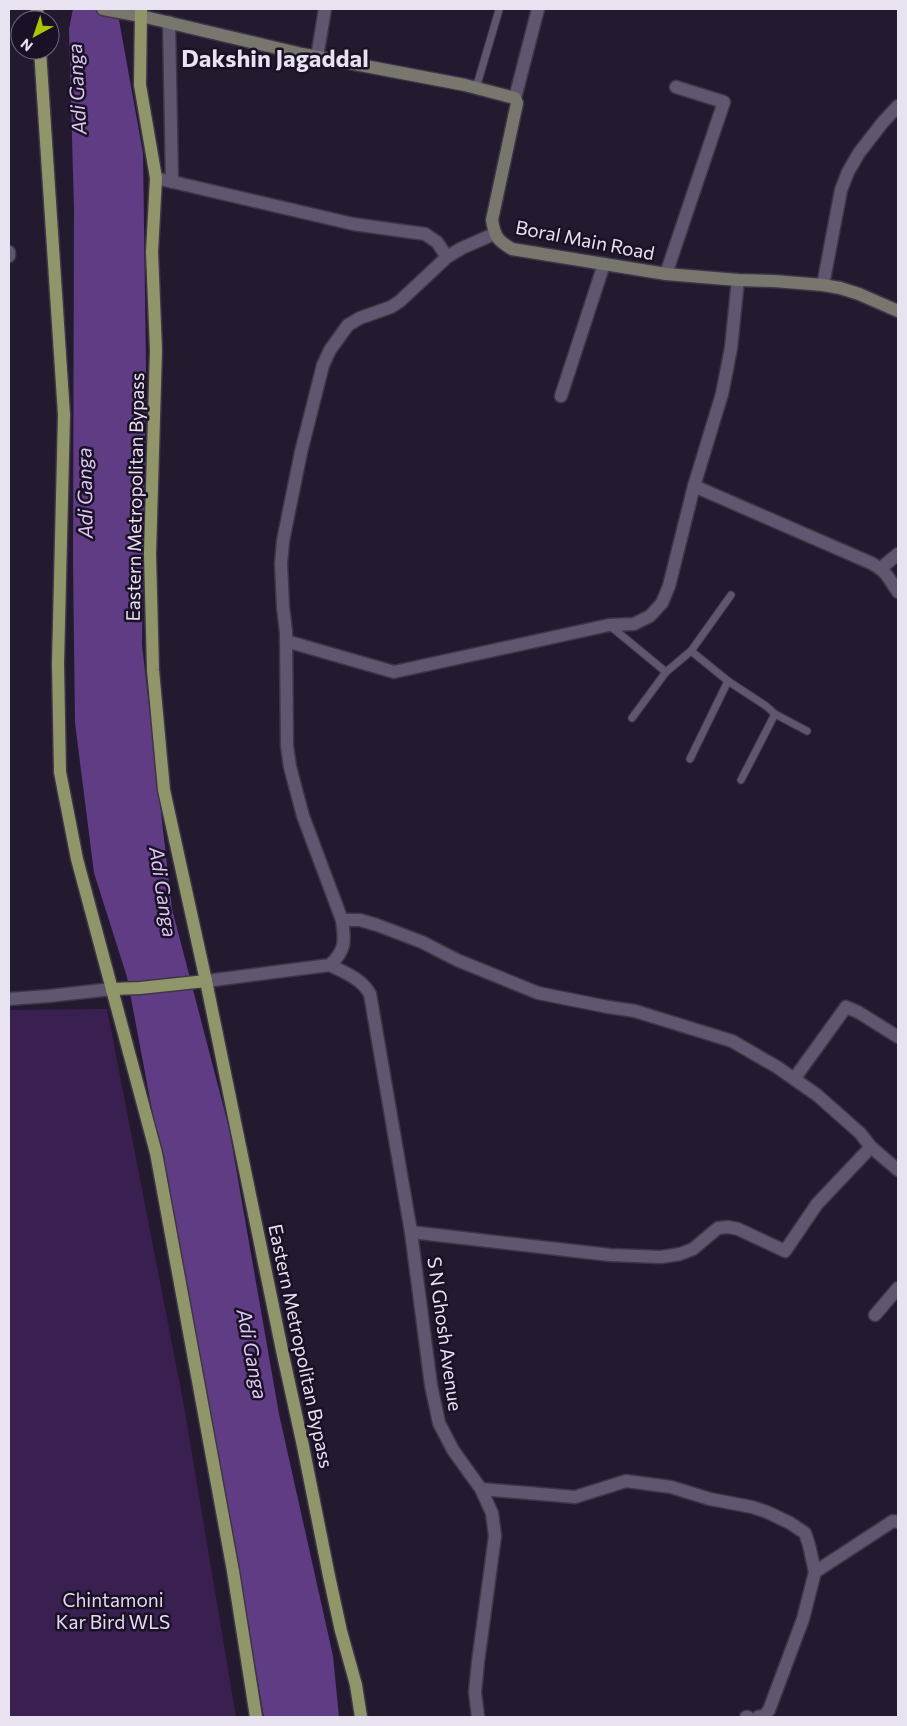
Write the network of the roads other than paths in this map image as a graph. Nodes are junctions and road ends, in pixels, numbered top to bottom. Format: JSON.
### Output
{"nodes":[{"id":1,"x":103,"y":9,"type":"edge"},
{"id":2,"x":325,"y":9,"type":"edge"},
{"id":3,"x":538,"y":9,"type":"edge"},
{"id":4,"x":499,"y":10,"type":"dead end"},
{"id":5,"x":141,"y":12,"type":"edge"},
{"id":6,"x":169,"y":22,"type":"junction"},
{"id":7,"x":317,"y":57,"type":"junction"},
{"id":8,"x":41,"y":60,"type":"edge"},
{"id":9,"x":676,"y":87,"type":"dead end"},
{"id":10,"x":476,"y":88,"type":"junction"},
{"id":11,"x":515,"y":98,"type":"junction"},
{"id":12,"x":898,"y":106,"type":"edge"},
{"id":13,"x":156,"y":178,"type":"junction"},
{"id":14,"x":172,"y":182,"type":"junction"},
{"id":15,"x":494,"y":234,"type":"junction"},
{"id":16,"x":9,"y":252,"type":"edge"},
{"id":17,"x":9,"y":256,"type":"edge"},
{"id":18,"x":446,"y":257,"type":"junction"},
{"id":19,"x":604,"y":264,"type":"junction"},
{"id":20,"x":666,"y":274,"type":"junction"},
{"id":21,"x":738,"y":280,"type":"junction"},
{"id":22,"x":823,"y":285,"type":"junction"},
{"id":23,"x":898,"y":311,"type":"edge"},
{"id":24,"x":561,"y":396,"type":"dead end"},
{"id":25,"x":694,"y":486,"type":"junction"},
{"id":26,"x":898,"y":554,"type":"edge"},
{"id":27,"x":881,"y":568,"type":"junction"},
{"id":28,"x":898,"y":592,"type":"edge"},
{"id":29,"x":731,"y":595,"type":"dead end"},
{"id":30,"x":609,"y":625,"type":"junction"},
{"id":31,"x":286,"y":641,"type":"junction"},
{"id":32,"x":691,"y":651,"type":"junction"},
{"id":33,"x":666,"y":672,"type":"junction"},
{"id":34,"x":728,"y":681,"type":"junction"},
{"id":35,"x":775,"y":714,"type":"junction"},
{"id":36,"x":632,"y":718,"type":"dead end"},
{"id":37,"x":807,"y":732,"type":"dead end"},
{"id":38,"x":690,"y":759,"type":"dead end"},
{"id":39,"x":740,"y":780,"type":"dead end"},
{"id":40,"x":342,"y":920,"type":"junction"},
{"id":41,"x":330,"y":965,"type":"junction"},
{"id":42,"x":206,"y":981,"type":"junction"},
{"id":43,"x":112,"y":989,"type":"junction"},
{"id":44,"x":9,"y":999,"type":"edge"},
{"id":45,"x":898,"y":1037,"type":"edge"},
{"id":46,"x":794,"y":1079,"type":"junction"},
{"id":47,"x":871,"y":1147,"type":"junction"},
{"id":48,"x":898,"y":1170,"type":"edge"},
{"id":49,"x":411,"y":1232,"type":"junction"},
{"id":50,"x":898,"y":1288,"type":"edge"},
{"id":51,"x":875,"y":1315,"type":"dead end"},
{"id":52,"x":481,"y":1489,"type":"junction"},
{"id":53,"x":898,"y":1522,"type":"edge"},
{"id":54,"x":816,"y":1572,"type":"junction"},
{"id":55,"x":256,"y":1717,"type":"edge"},
{"id":56,"x":361,"y":1717,"type":"edge"},
{"id":57,"x":478,"y":1717,"type":"edge"},
{"id":58,"x":763,"y":1717,"type":"edge"}],
"edges":[{"from":1,"to":5,"type":"main road"},
{"from":2,"to":7,"type":"street"},
{"from":3,"to":11,"type":"street"},
{"from":4,"to":10,"type":"lane"},
{"from":5,"to":6,"type":"main road"},
{"from":5,"to":13,"type":"main road","name":"Eastern Metropolitan Bypass"},
{"from":6,"to":7,"type":"main road"},
{"from":6,"to":14,"type":"street"},
{"from":7,"to":10,"type":"main road"},
{"from":8,"to":43,"type":"main road"},
{"from":9,"to":20,"type":"street"},
{"from":10,"to":11,"type":"main road"},
{"from":11,"to":15,"type":"main road","name":"Boral Main Road"},
{"from":12,"to":22,"type":"street"},
{"from":13,"to":14,"type":"street"},
{"from":13,"to":42,"type":"main road","name":"Eastern Metropolitan Bypass"},
{"from":14,"to":18,"type":"street"},
{"from":15,"to":18,"type":"street"},
{"from":15,"to":19,"type":"main road","name":"Boral Main Road"},
{"from":16,"to":17,"type":"street"},
{"from":18,"to":31,"type":"street"},
{"from":19,"to":20,"type":"main road","name":"Boral Main Road"},
{"from":19,"to":24,"type":"street"},
{"from":20,"to":21,"type":"main road","name":"Boral Main Road"},
{"from":21,"to":22,"type":"main road","name":"Boral Main Road"},
{"from":21,"to":25,"type":"street"},
{"from":22,"to":23,"type":"main road","name":"Boral Main Road"},
{"from":25,"to":27,"type":"street"},
{"from":25,"to":30,"type":"street"},
{"from":26,"to":27,"type":"street"},
{"from":27,"to":28,"type":"street"},
{"from":29,"to":32,"type":"lane"},
{"from":30,"to":31,"type":"street"},
{"from":30,"to":33,"type":"lane"},
{"from":31,"to":40,"type":"street"},
{"from":32,"to":33,"type":"lane"},
{"from":32,"to":34,"type":"lane"},
{"from":33,"to":36,"type":"lane"},
{"from":34,"to":35,"type":"lane"},
{"from":34,"to":38,"type":"lane"},
{"from":35,"to":37,"type":"lane"},
{"from":35,"to":39,"type":"lane"},
{"from":40,"to":41,"type":"street"},
{"from":40,"to":46,"type":"street"},
{"from":41,"to":42,"type":"street"},
{"from":41,"to":49,"type":"street","name":"S N Ghosh Avenue"},
{"from":42,"to":43,"type":"main road"},
{"from":42,"to":56,"type":"main road","name":"Eastern Metropolitan Bypass"},
{"from":43,"to":44,"type":"street"},
{"from":43,"to":55,"type":"main road"},
{"from":45,"to":46,"type":"street"},
{"from":46,"to":47,"type":"street"},
{"from":47,"to":48,"type":"street"},
{"from":47,"to":49,"type":"street"},
{"from":49,"to":52,"type":"street","name":"S N Ghosh Avenue"},
{"from":50,"to":51,"type":"street"},
{"from":52,"to":54,"type":"street"},
{"from":52,"to":57,"type":"street","name":"S N Ghosh Avenue"},
{"from":53,"to":54,"type":"street"},
{"from":54,"to":58,"type":"street"}]}
